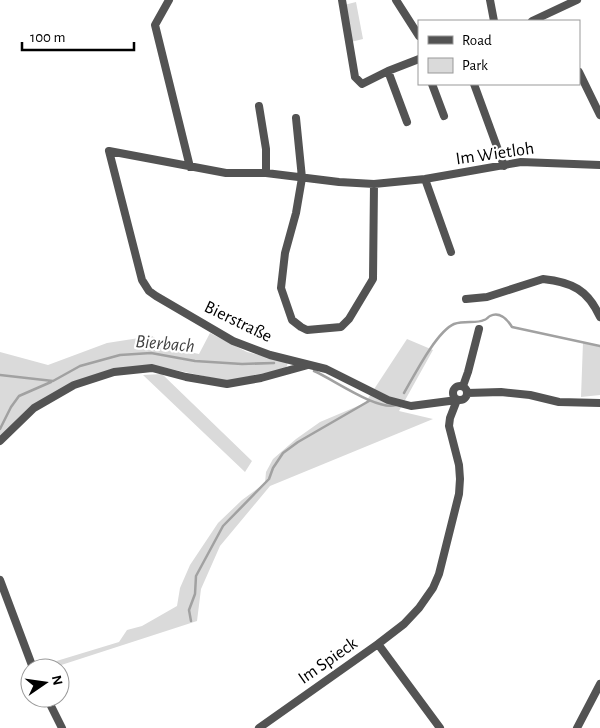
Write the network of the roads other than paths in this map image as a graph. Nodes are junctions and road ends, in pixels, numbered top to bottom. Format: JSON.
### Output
{"nodes":[{"id":1,"x":169,"y":0,"type":"edge"},
{"id":2,"x":342,"y":0,"type":"edge"},
{"id":3,"x":396,"y":0,"type":"edge"},
{"id":4,"x":490,"y":0,"type":"edge"},
{"id":5,"x":577,"y":0,"type":"edge"},
{"id":6,"x":494,"y":20,"type":"edge"},
{"id":7,"x":534,"y":20,"type":"edge"},
{"id":8,"x":418,"y":34,"type":"edge"},
{"id":9,"x":418,"y":59,"type":"edge"},
{"id":10,"x":388,"y":71,"type":"junction"},
{"id":11,"x":580,"y":74,"type":"edge"},
{"id":12,"x":432,"y":85,"type":"edge"},
{"id":13,"x":474,"y":85,"type":"edge"},
{"id":14,"x":260,"y":106,"type":"dead end"},
{"id":15,"x":600,"y":115,"type":"edge"},
{"id":16,"x":444,"y":116,"type":"dead end"},
{"id":17,"x":296,"y":118,"type":"dead end"},
{"id":18,"x":407,"y":122,"type":"dead end"},
{"id":19,"x":108,"y":151,"type":"joint"},
{"id":20,"x":600,"y":165,"type":"edge"},
{"id":21,"x":504,"y":166,"type":"junction"},
{"id":22,"x":190,"y":167,"type":"junction"},
{"id":23,"x":266,"y":174,"type":"junction"},
{"id":24,"x":302,"y":178,"type":"junction"},
{"id":25,"x":425,"y":179,"type":"junction"},
{"id":26,"x":374,"y":184,"type":"junction"},
{"id":27,"x":451,"y":252,"type":"dead end"},
{"id":28,"x":466,"y":299,"type":"dead end"},
{"id":29,"x":597,"y":305,"type":"edge"},
{"id":30,"x":600,"y":317,"type":"edge"},
{"id":31,"x":479,"y":330,"type":"dead end"},
{"id":32,"x":310,"y":365,"type":"junction"},
{"id":33,"x":465,"y":390,"type":"junction"},
{"id":34,"x":457,"y":400,"type":"junction"},
{"id":35,"x":600,"y":403,"type":"edge"},
{"id":36,"x":0,"y":441,"type":"edge"},
{"id":37,"x":0,"y":580,"type":"edge"},
{"id":38,"x":378,"y":644,"type":"junction"},
{"id":39,"x":29,"y":658,"type":"edge"},
{"id":40,"x":600,"y":684,"type":"edge"},
{"id":41,"x":52,"y":708,"type":"edge"},
{"id":42,"x":62,"y":728,"type":"edge"},
{"id":43,"x":259,"y":728,"type":"edge"},
{"id":44,"x":440,"y":728,"type":"edge"},
{"id":45,"x":578,"y":728,"type":"edge"}],
"edges":[{"from":1,"to":22,"type":"street"},
{"from":2,"to":10,"type":"street"},
{"from":3,"to":8,"type":"street"},
{"from":4,"to":6,"type":"street"},
{"from":5,"to":7,"type":"street"},
{"from":9,"to":10,"type":"street"},
{"from":10,"to":18,"type":"street"},
{"from":11,"to":15,"type":"street"},
{"from":12,"to":16,"type":"street"},
{"from":13,"to":21,"type":"street"},
{"from":14,"to":23,"type":"street"},
{"from":17,"to":24,"type":"street"},
{"from":19,"to":22,"type":"street","name":"Im Wietloh"},
{"from":19,"to":32,"type":"street","name":"Bierstraße"},
{"from":20,"to":21,"type":"street","name":"Im Wietloh"},
{"from":21,"to":25,"type":"street","name":"Im Wietloh"},
{"from":22,"to":23,"type":"street","name":"Im Wietloh"},
{"from":23,"to":24,"type":"street","name":"Im Wietloh"},
{"from":24,"to":26,"type":"street","name":"Im Wietloh"},
{"from":24,"to":26,"type":"street"},
{"from":25,"to":26,"type":"street","name":"Im Wietloh"},
{"from":25,"to":27,"type":"street"},
{"from":28,"to":29,"type":"street"},
{"from":29,"to":30,"type":"street"},
{"from":31,"to":33,"type":"street"},
{"from":32,"to":34,"type":"street","name":"Bierstraße"},
{"from":32,"to":36,"type":"street"},
{"from":33,"to":34,"type":"street"},
{"from":33,"to":34,"type":"street"},
{"from":33,"to":35,"type":"street"},
{"from":34,"to":38,"type":"street"},
{"from":37,"to":39,"type":"street"},
{"from":38,"to":43,"type":"street","name":"Im Spieck"},
{"from":38,"to":44,"type":"street","name":"Im Spieck"},
{"from":40,"to":45,"type":"street"},
{"from":41,"to":42,"type":"street"}]}
